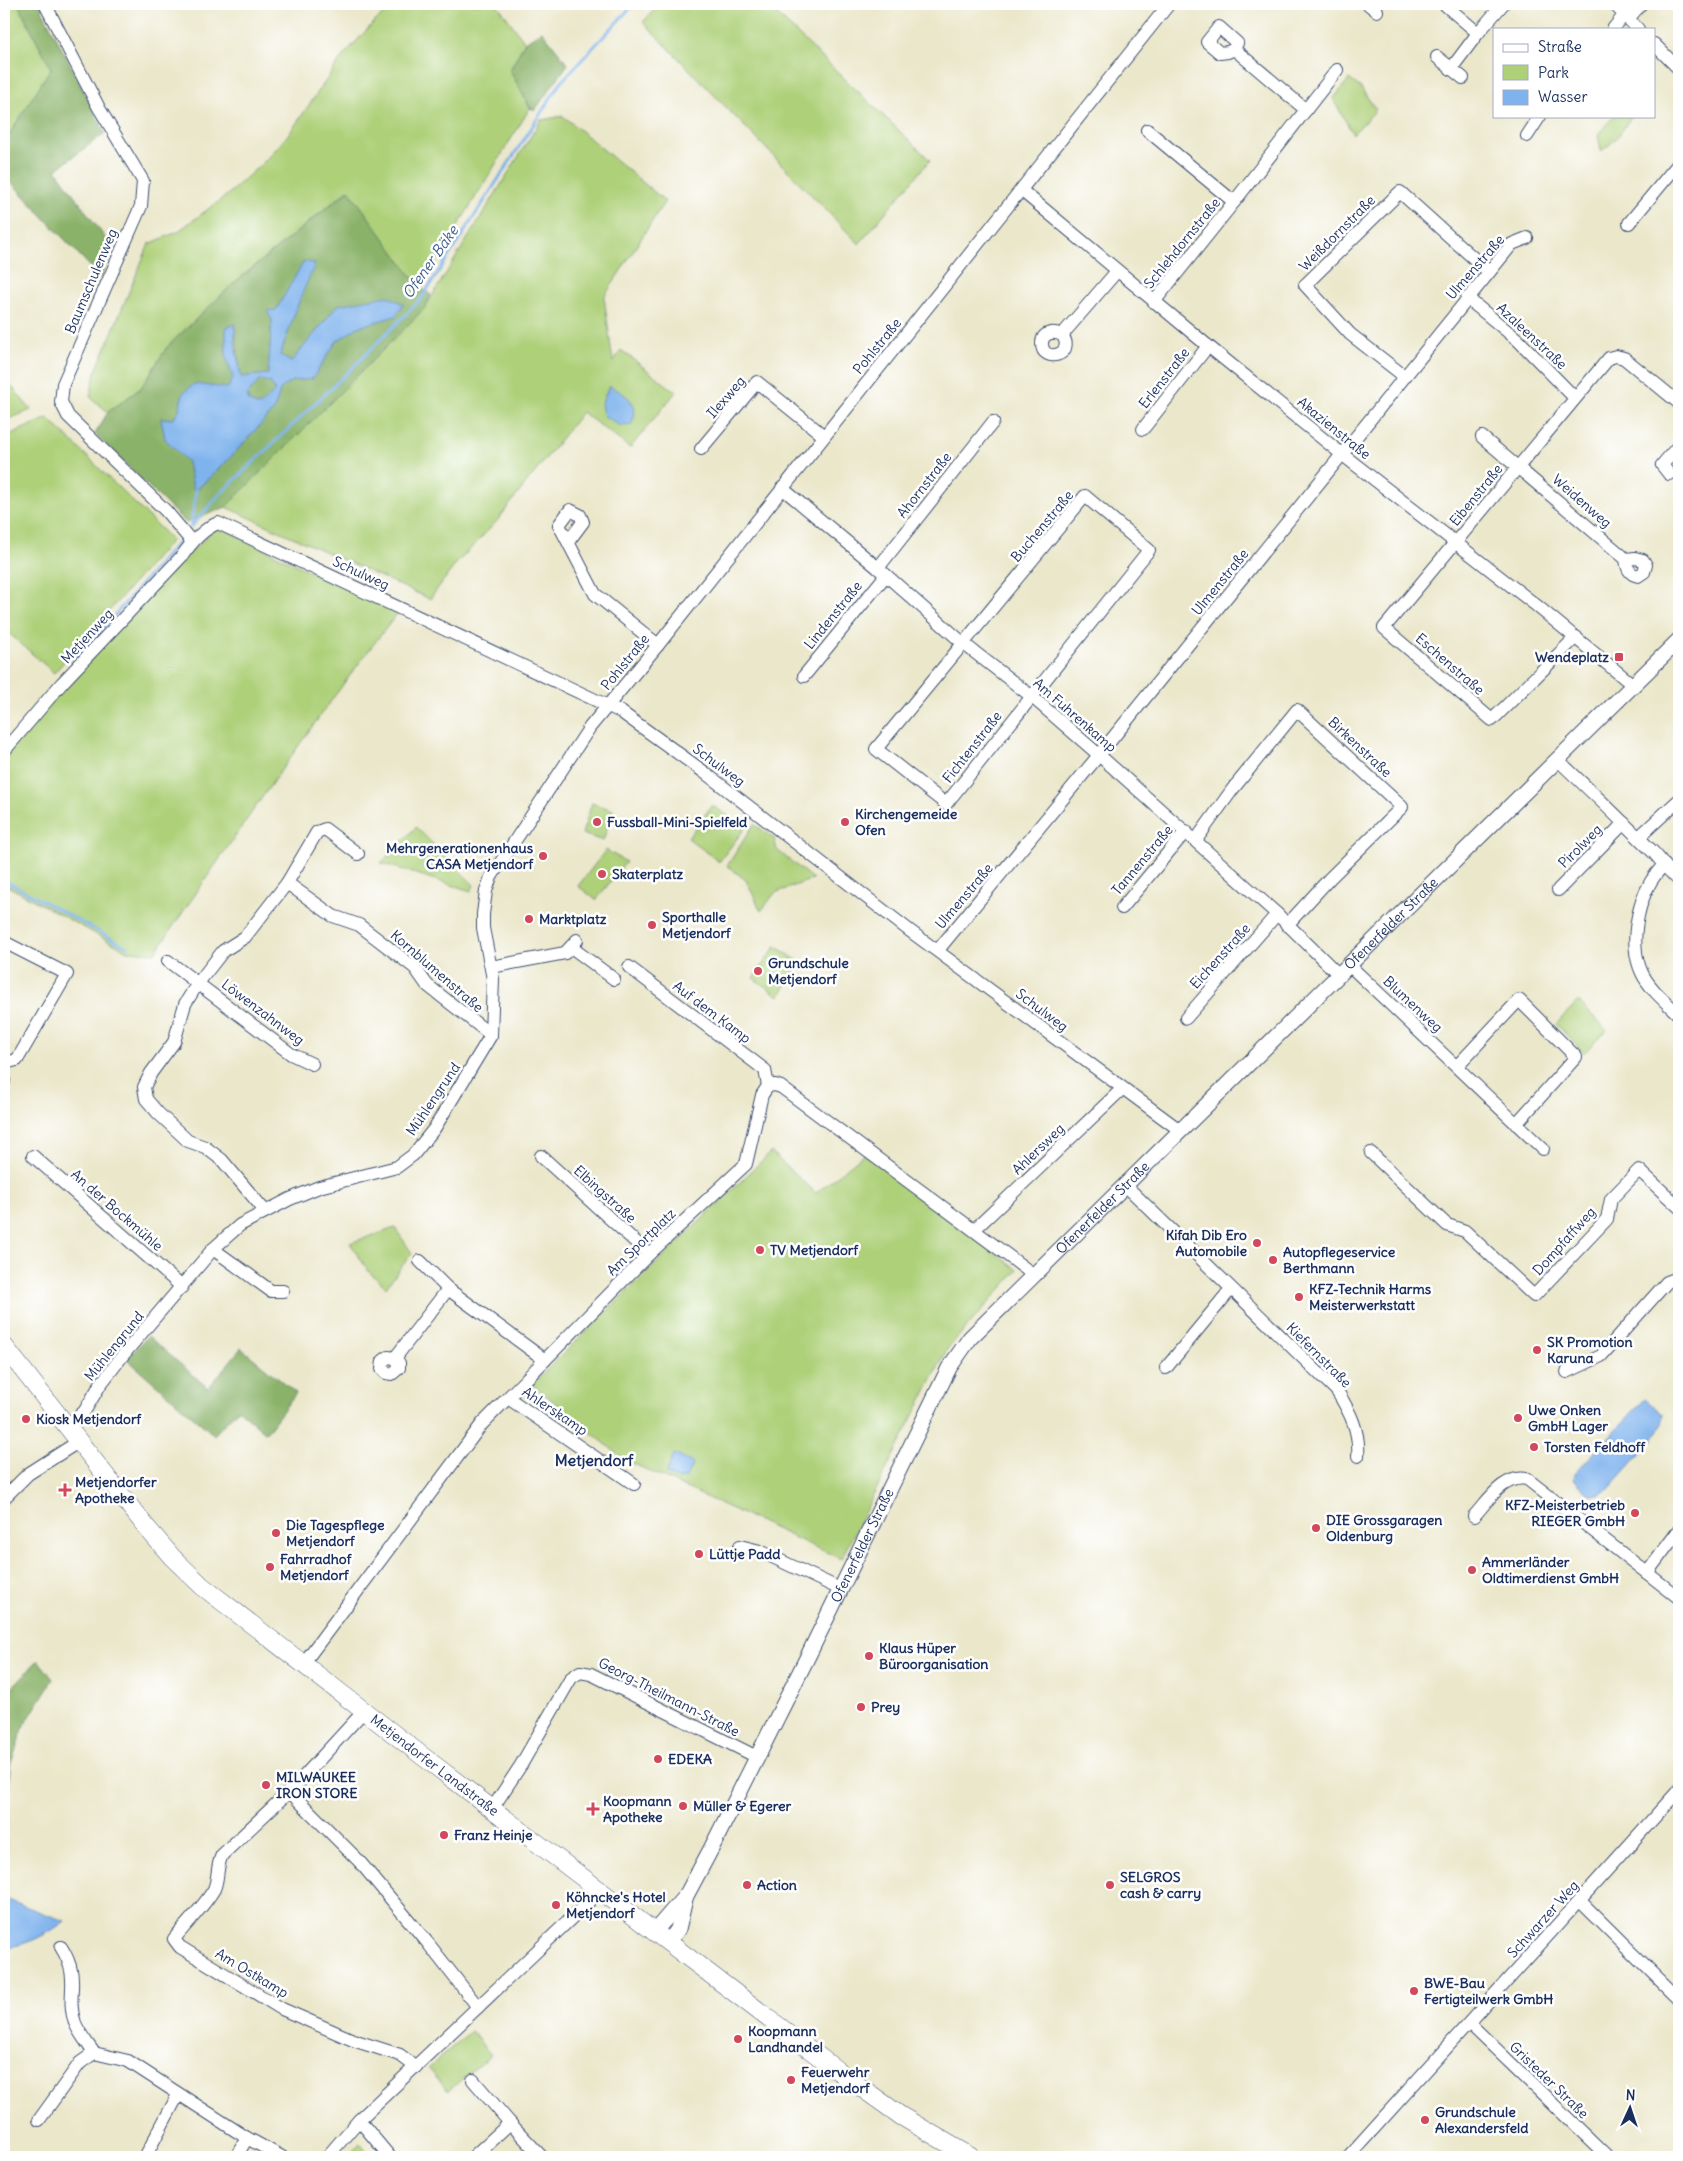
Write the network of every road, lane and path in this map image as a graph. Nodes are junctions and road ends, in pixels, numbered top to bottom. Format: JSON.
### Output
{"nodes":[{"id":1,"x":45,"y":4,"type":"edge"},
{"id":2,"x":1169,"y":4,"type":"edge"},
{"id":3,"x":1444,"y":4,"type":"edge"},
{"id":4,"x":1503,"y":4,"type":"edge"},
{"id":5,"x":1614,"y":4,"type":"edge"},
{"id":6,"x":1641,"y":4,"type":"edge"},
{"id":7,"x":1627,"y":16,"type":"junction"},
{"id":8,"x":1614,"y":28,"type":"edge"},
{"id":9,"x":1637,"y":28,"type":"edge"},
{"id":10,"x":1478,"y":33,"type":"junction"},
{"id":11,"x":1656,"y":46,"type":"edge"},
{"id":12,"x":1234,"y":49,"type":"dead end"},
{"id":13,"x":1437,"y":57,"type":"dead end"},
{"id":14,"x":1452,"y":68,"type":"junction"},
{"id":15,"x":1679,"y":69,"type":"edge"},
{"id":16,"x":1337,"y":70,"type":"dead end"},
{"id":17,"x":1464,"y":78,"type":"dead end"},
{"id":18,"x":1306,"y":110,"type":"junction"},
{"id":19,"x":1539,"y":118,"type":"edge"},
{"id":20,"x":1148,"y":130,"type":"dead end"},
{"id":21,"x":1528,"y":136,"type":"dead end"},
{"id":22,"x":1679,"y":163,"type":"edge"},
{"id":23,"x":1021,"y":190,"type":"junction"},
{"id":24,"x":1234,"y":202,"type":"junction"},
{"id":25,"x":1629,"y":223,"type":"dead end"},
{"id":26,"x":1527,"y":238,"type":"dead end"},
{"id":27,"x":1117,"y":271,"type":"junction"},
{"id":28,"x":1489,"y":272,"type":"junction"},
{"id":29,"x":1467,"y":298,"type":"junction"},
{"id":30,"x":1154,"y":302,"type":"junction"},
{"id":31,"x":1062,"y":335,"type":"dead end"},
{"id":32,"x":1208,"y":346,"type":"junction"},
{"id":33,"x":1404,"y":376,"type":"junction"},
{"id":34,"x":1575,"y":398,"type":"junction"},
{"id":35,"x":1679,"y":403,"type":"edge"},
{"id":36,"x":993,"y":422,"type":"dead end"},
{"id":37,"x":1143,"y":429,"type":"dead end"},
{"id":38,"x":824,"y":436,"type":"junction"},
{"id":39,"x":1482,"y":437,"type":"dead end"},
{"id":40,"x":1679,"y":444,"type":"edge"},
{"id":41,"x":701,"y":449,"type":"dead end"},
{"id":42,"x":1342,"y":454,"type":"junction"},
{"id":43,"x":1518,"y":466,"type":"junction"},
{"id":44,"x":1669,"y":474,"type":"dead end"},
{"id":45,"x":782,"y":488,"type":"junction"},
{"id":46,"x":192,"y":542,"type":"junction"},
{"id":47,"x":568,"y":542,"type":"dead end"},
{"id":48,"x":1457,"y":542,"type":"junction"},
{"id":49,"x":1626,"y":559,"type":"dead end"},
{"id":50,"x":882,"y":571,"type":"junction"},
{"id":51,"x":1576,"y":637,"type":"junction"},
{"id":52,"x":1679,"y":640,"type":"edge"},
{"id":53,"x":964,"y":644,"type":"junction"},
{"id":54,"x":658,"y":646,"type":"junction"},
{"id":55,"x":804,"y":676,"type":"dead end"},
{"id":56,"x":1633,"y":685,"type":"junction"},
{"id":57,"x":1031,"y":696,"type":"junction"},
{"id":58,"x":608,"y":706,"type":"junction"},
{"id":59,"x":4,"y":750,"type":"edge"},
{"id":60,"x":1099,"y":755,"type":"junction"},
{"id":61,"x":1558,"y":760,"type":"junction"},
{"id":62,"x":1679,"y":800,"type":"edge"},
{"id":63,"x":1624,"y":823,"type":"junction"},
{"id":64,"x":1186,"y":831,"type":"junction"},
{"id":65,"x":1639,"y":837,"type":"junction"},
{"id":66,"x":1196,"y":840,"type":"junction"},
{"id":67,"x":358,"y":854,"type":"dead end"},
{"id":68,"x":1664,"y":866,"type":"junction"},
{"id":69,"x":1679,"y":880,"type":"edge"},
{"id":70,"x":287,"y":883,"type":"junction"},
{"id":71,"x":1558,"y":890,"type":"dead end"},
{"id":72,"x":1122,"y":908,"type":"dead end"},
{"id":73,"x":1277,"y":914,"type":"junction"},
{"id":74,"x":1287,"y":925,"type":"junction"},
{"id":75,"x":4,"y":942,"type":"edge"},
{"id":76,"x":938,"y":950,"type":"junction"},
{"id":77,"x":168,"y":961,"type":"dead end"},
{"id":78,"x":491,"y":967,"type":"junction"},
{"id":79,"x":629,"y":967,"type":"dead end"},
{"id":80,"x":1344,"y":970,"type":"junction"},
{"id":81,"x":614,"y":980,"type":"dead end"},
{"id":82,"x":198,"y":983,"type":"junction"},
{"id":83,"x":1677,"y":1013,"type":"dead end"},
{"id":84,"x":1186,"y":1018,"type":"dead end"},
{"id":85,"x":491,"y":1035,"type":"junction"},
{"id":86,"x":4,"y":1062,"type":"edge"},
{"id":87,"x":312,"y":1064,"type":"dead end"},
{"id":88,"x":1457,"y":1066,"type":"junction"},
{"id":89,"x":4,"y":1072,"type":"edge"},
{"id":90,"x":4,"y":1081,"type":"edge"},
{"id":91,"x":768,"y":1086,"type":"junction"},
{"id":92,"x":1122,"y":1089,"type":"junction"},
{"id":93,"x":1516,"y":1124,"type":"junction"},
{"id":94,"x":1180,"y":1130,"type":"junction"},
{"id":95,"x":1543,"y":1149,"type":"dead end"},
{"id":96,"x":1372,"y":1153,"type":"dead end"},
{"id":97,"x":33,"y":1156,"type":"dead end"},
{"id":98,"x":542,"y":1156,"type":"dead end"},
{"id":99,"x":1125,"y":1185,"type":"junction"},
{"id":100,"x":1679,"y":1206,"type":"edge"},
{"id":101,"x":265,"y":1212,"type":"junction"},
{"id":102,"x":974,"y":1230,"type":"junction"},
{"id":103,"x":213,"y":1249,"type":"junction"},
{"id":104,"x":649,"y":1254,"type":"junction"},
{"id":105,"x":420,"y":1261,"type":"dead end"},
{"id":106,"x":1034,"y":1275,"type":"junction"},
{"id":107,"x":1679,"y":1280,"type":"edge"},
{"id":108,"x":182,"y":1287,"type":"junction"},
{"id":109,"x":448,"y":1289,"type":"junction"},
{"id":110,"x":1231,"y":1289,"type":"junction"},
{"id":111,"x":283,"y":1291,"type":"dead end"},
{"id":112,"x":4,"y":1346,"type":"edge"},
{"id":113,"x":395,"y":1358,"type":"dead end"},
{"id":114,"x":545,"y":1360,"type":"junction"},
{"id":115,"x":1166,"y":1368,"type":"dead end"},
{"id":116,"x":1567,"y":1372,"type":"dead end"},
{"id":117,"x":508,"y":1398,"type":"junction"},
{"id":118,"x":67,"y":1426,"type":"junction"},
{"id":119,"x":78,"y":1442,"type":"junction"},
{"id":120,"x":1358,"y":1456,"type":"dead end"},
{"id":121,"x":634,"y":1484,"type":"dead end"},
{"id":122,"x":4,"y":1498,"type":"edge"},
{"id":123,"x":1474,"y":1516,"type":"dead end"},
{"id":124,"x":1679,"y":1530,"type":"edge"},
{"id":125,"x":740,"y":1546,"type":"dead end"},
{"id":126,"x":1647,"y":1573,"type":"junction"},
{"id":127,"x":840,"y":1589,"type":"junction"},
{"id":128,"x":1679,"y":1598,"type":"edge"},
{"id":129,"x":303,"y":1664,"type":"junction"},
{"id":130,"x":364,"y":1711,"type":"junction"},
{"id":131,"x":757,"y":1757,"type":"junction"},
{"id":132,"x":289,"y":1791,"type":"junction"},
{"id":133,"x":1679,"y":1791,"type":"edge"},
{"id":134,"x":492,"y":1808,"type":"junction"},
{"id":135,"x":600,"y":1891,"type":"junction"},
{"id":136,"x":687,"y":1894,"type":"junction"},
{"id":137,"x":1580,"y":1901,"type":"junction"},
{"id":138,"x":655,"y":1931,"type":"junction"},
{"id":139,"x":669,"y":1942,"type":"junction"},
{"id":140,"x":61,"y":1947,"type":"dead end"},
{"id":141,"x":1679,"y":1999,"type":"edge"},
{"id":142,"x":478,"y":2007,"type":"junction"},
{"id":143,"x":1470,"y":2024,"type":"junction"},
{"id":144,"x":94,"y":2053,"type":"junction"},
{"id":145,"x":416,"y":2067,"type":"junction"},
{"id":146,"x":473,"y":2080,"type":"dead end"},
{"id":147,"x":178,"y":2095,"type":"junction"},
{"id":148,"x":39,"y":2120,"type":"dead end"},
{"id":149,"x":360,"y":2120,"type":"junction"},
{"id":150,"x":510,"y":2123,"type":"junction"},
{"id":151,"x":247,"y":2138,"type":"junction"},
{"id":152,"x":145,"y":2157,"type":"edge"},
{"id":153,"x":236,"y":2157,"type":"edge"},
{"id":154,"x":282,"y":2157,"type":"edge"},
{"id":155,"x":327,"y":2157,"type":"edge"},
{"id":156,"x":390,"y":2157,"type":"edge"},
{"id":157,"x":474,"y":2157,"type":"edge"},
{"id":158,"x":542,"y":2157,"type":"edge"},
{"id":159,"x":971,"y":2157,"type":"edge"},
{"id":160,"x":1348,"y":2157,"type":"edge"},
{"id":161,"x":1608,"y":2157,"type":"edge"}],
"edges":[{"from":1,"to":46,"type":"street","name":"Baumschulenweg"},
{"from":2,"to":23,"type":"street","name":"Pohlstraße"},
{"from":3,"to":10,"type":"street"},
{"from":4,"to":10,"type":"street"},
{"from":5,"to":7,"type":"street"},
{"from":6,"to":7,"type":"street"},
{"from":7,"to":8,"type":"street"},
{"from":7,"to":9,"type":"street"},
{"from":10,"to":14,"type":"street"},
{"from":11,"to":15,"type":"street"},
{"from":12,"to":18,"type":"street"},
{"from":13,"to":14,"type":"street"},
{"from":14,"to":17,"type":"street"},
{"from":16,"to":18,"type":"street","name":"Schlehdornstraße"},
{"from":18,"to":24,"type":"street","name":"Schlehdornstraße"},
{"from":19,"to":21,"type":"street"},
{"from":20,"to":24,"type":"street","name":"Schlehdornstraße"},
{"from":22,"to":25,"type":"street"},
{"from":23,"to":27,"type":"street","name":"Akazienstraße"},
{"from":23,"to":38,"type":"street","name":"Pohlstraße"},
{"from":24,"to":30,"type":"street","name":"Schlehdornstraße"},
{"from":26,"to":28,"type":"street","name":"Ulmenstraße"},
{"from":27,"to":30,"type":"street","name":"Akazienstraße"},
{"from":27,"to":31,"type":"street"},
{"from":28,"to":29,"type":"street","name":"Ulmenstraße"},
{"from":28,"to":33,"type":"street","name":"Weißdornstraße"},
{"from":29,"to":33,"type":"street","name":"Ulmenstraße"},
{"from":29,"to":34,"type":"street","name":"Azaleenstraße"},
{"from":30,"to":32,"type":"street","name":"Akazienstraße"},
{"from":32,"to":37,"type":"street","name":"Erlenstraße"},
{"from":32,"to":42,"type":"street","name":"Akazienstraße"},
{"from":33,"to":42,"type":"street","name":"Ulmenstraße"},
{"from":34,"to":35,"type":"street","name":"Eibenstraße"},
{"from":34,"to":43,"type":"street","name":"Eibenstraße"},
{"from":36,"to":50,"type":"street","name":"Ahornstraße"},
{"from":38,"to":41,"type":"street","name":"Ilexweg"},
{"from":38,"to":45,"type":"street","name":"Pohlstraße"},
{"from":39,"to":43,"type":"street","name":"Eibenstraße"},
{"from":40,"to":44,"type":"street"},
{"from":42,"to":48,"type":"street","name":"Akazienstraße"},
{"from":42,"to":60,"type":"street","name":"Ulmenstraße"},
{"from":43,"to":48,"type":"street","name":"Eibenstraße"},
{"from":43,"to":49,"type":"street","name":"Weidenweg"},
{"from":45,"to":50,"type":"street","name":"Am Fuhrenkamp"},
{"from":45,"to":54,"type":"street","name":"Pohlstraße"},
{"from":46,"to":58,"type":"street","name":"Schulweg"},
{"from":46,"to":59,"type":"street","name":"Metjenweg"},
{"from":47,"to":54,"type":"street"},
{"from":48,"to":51,"type":"street","name":"Akazienstraße"},
{"from":48,"to":51,"type":"street","name":"Eschenstraße"},
{"from":50,"to":53,"type":"street","name":"Am Fuhrenkamp"},
{"from":50,"to":55,"type":"street","name":"Lindenstraße"},
{"from":51,"to":56,"type":"street","name":"Akazienstraße"},
{"from":52,"to":56,"type":"street","name":"Ofenerfelder Straße"},
{"from":53,"to":57,"type":"street","name":"Am Fuhrenkamp"},
{"from":53,"to":57,"type":"street","name":"Fichtenstraße"},
{"from":53,"to":57,"type":"street","name":"Buchenstraße"},
{"from":54,"to":58,"type":"street","name":"Pohlstraße"},
{"from":56,"to":61,"type":"street","name":"Ofenerfelder Straße"},
{"from":57,"to":60,"type":"street","name":"Am Fuhrenkamp"},
{"from":58,"to":76,"type":"street","name":"Schulweg"},
{"from":58,"to":78,"type":"street"},
{"from":60,"to":64,"type":"street","name":"Am Fuhrenkamp"},
{"from":60,"to":76,"type":"street","name":"Ulmenstraße"},
{"from":61,"to":63,"type":"street"},
{"from":61,"to":80,"type":"street","name":"Ofenerfelder Straße"},
{"from":62,"to":65,"type":"street"},
{"from":63,"to":65,"type":"street"},
{"from":63,"to":71,"type":"street","name":"Pirolweg"},
{"from":64,"to":66,"type":"street","name":"Am Fuhrenkamp"},
{"from":64,"to":72,"type":"street","name":"Tannenstraße"},
{"from":65,"to":68,"type":"street"},
{"from":66,"to":73,"type":"street","name":"Am Fuhrenkamp"},
{"from":66,"to":74,"type":"street","name":"Birkenstraße"},
{"from":67,"to":70,"type":"street"},
{"from":68,"to":69,"type":"street"},
{"from":68,"to":83,"type":"street"},
{"from":70,"to":82,"type":"street"},
{"from":70,"to":85,"type":"street","name":"Kornblumenstraße"},
{"from":73,"to":74,"type":"street","name":"Am Fuhrenkamp"},
{"from":73,"to":84,"type":"street","name":"Eichenstraße"},
{"from":74,"to":80,"type":"street","name":"Am Fuhrenkamp"},
{"from":75,"to":86,"type":"street"},
{"from":76,"to":92,"type":"street","name":"Schulweg"},
{"from":77,"to":82,"type":"street"},
{"from":78,"to":81,"type":"street"},
{"from":78,"to":85,"type":"street"},
{"from":79,"to":91,"type":"street","name":"Auf dem Kamp"},
{"from":80,"to":88,"type":"street","name":"Blumenweg"},
{"from":80,"to":94,"type":"street","name":"Ofenerfelder Straße"},
{"from":82,"to":87,"type":"street","name":"Löwenzahnweg"},
{"from":82,"to":101,"type":"street"},
{"from":85,"to":101,"type":"street","name":"Mühlengrund"},
{"from":88,"to":93,"type":"street","name":"Blumenweg"},
{"from":88,"to":93,"type":"street"},
{"from":89,"to":90,"type":"street"},
{"from":91,"to":102,"type":"street"},
{"from":91,"to":104,"type":"street","name":"Am Sportplatz"},
{"from":92,"to":94,"type":"street","name":"Schulweg"},
{"from":92,"to":102,"type":"street","name":"Ahlersweg"},
{"from":93,"to":95,"type":"street","name":"Blumenweg"},
{"from":94,"to":99,"type":"street","name":"Ofenerfelder Straße"},
{"from":96,"to":100,"type":"street","name":"Dompfaffweg"},
{"from":97,"to":108,"type":"street","name":"An der Bockmühle"},
{"from":98,"to":104,"type":"street","name":"Elbingstraße"},
{"from":99,"to":106,"type":"street","name":"Ofenerfelder Straße"},
{"from":99,"to":110,"type":"street","name":"Kiefernstraße"},
{"from":101,"to":103,"type":"street","name":"Mühlengrund"},
{"from":102,"to":106,"type":"street"},
{"from":103,"to":108,"type":"street","name":"Mühlengrund"},
{"from":103,"to":111,"type":"street"},
{"from":104,"to":114,"type":"street","name":"Am Sportplatz"},
{"from":105,"to":109,"type":"street"},
{"from":106,"to":127,"type":"street","name":"Ofenerfelder Straße"},
{"from":107,"to":116,"type":"street"},
{"from":108,"to":118,"type":"street","name":"Mühlengrund"},
{"from":109,"to":113,"type":"street"},
{"from":109,"to":114,"type":"street"},
{"from":110,"to":115,"type":"street"},
{"from":110,"to":120,"type":"street","name":"Kiefernstraße"},
{"from":112,"to":118,"type":"main road","name":"Metjendorfer Landstraße"},
{"from":114,"to":117,"type":"street","name":"Am Sportplatz"},
{"from":117,"to":121,"type":"street","name":"Ahlerskamp"},
{"from":117,"to":129,"type":"street","name":"Am Sportplatz"},
{"from":118,"to":119,"type":"main road","name":"Metjendorfer Landstraße"},
{"from":119,"to":122,"type":"street"},
{"from":119,"to":129,"type":"main road","name":"Metjendorfer Landstraße"},
{"from":123,"to":126,"type":"street"},
{"from":124,"to":126,"type":"street"},
{"from":125,"to":127,"type":"street"},
{"from":126,"to":128,"type":"street"},
{"from":127,"to":131,"type":"street","name":"Ofenerfelder Straße"},
{"from":129,"to":130,"type":"main road","name":"Metjendorfer Landstraße"},
{"from":130,"to":132,"type":"street","name":"Am Ostkamp"},
{"from":130,"to":134,"type":"main road","name":"Metjendorfer Landstraße"},
{"from":131,"to":134,"type":"street","name":"Georg-Theilmann-Straße"},
{"from":131,"to":136,"type":"street","name":"Ofenerfelder Straße"},
{"from":132,"to":142,"type":"street"},
{"from":132,"to":145,"type":"street","name":"Am Ostkamp"},
{"from":133,"to":137,"type":"street","name":"Schwarzer Weg"},
{"from":134,"to":135,"type":"main road","name":"Metjendorfer Landstraße"},
{"from":135,"to":138,"type":"main road","name":"Metjendorfer Landstraße"},
{"from":135,"to":142,"type":"street"},
{"from":136,"to":138,"type":"street","name":"Ofenerfelder Straße"},
{"from":136,"to":139,"type":"street","name":"Ofenerfelder Straße"},
{"from":137,"to":141,"type":"street"},
{"from":137,"to":143,"type":"street","name":"Schwarzer Weg"},
{"from":138,"to":139,"type":"main road","name":"Metjendorfer Landstraße"},
{"from":139,"to":159,"type":"main road","name":"Metjendorfer Landstraße"},
{"from":140,"to":144,"type":"street"},
{"from":142,"to":145,"type":"street"},
{"from":143,"to":160,"type":"street","name":"Schwarzer Weg"},
{"from":143,"to":161,"type":"street","name":"Gristeder Straße"},
{"from":144,"to":147,"type":"street"},
{"from":144,"to":148,"type":"street"},
{"from":145,"to":149,"type":"street"},
{"from":146,"to":150,"type":"street"},
{"from":147,"to":151,"type":"street"},
{"from":147,"to":152,"type":"street"},
{"from":149,"to":155,"type":"street"},
{"from":149,"to":156,"type":"street"},
{"from":150,"to":157,"type":"street"},
{"from":150,"to":158,"type":"street"},
{"from":151,"to":153,"type":"street"},
{"from":151,"to":154,"type":"street"}]}
